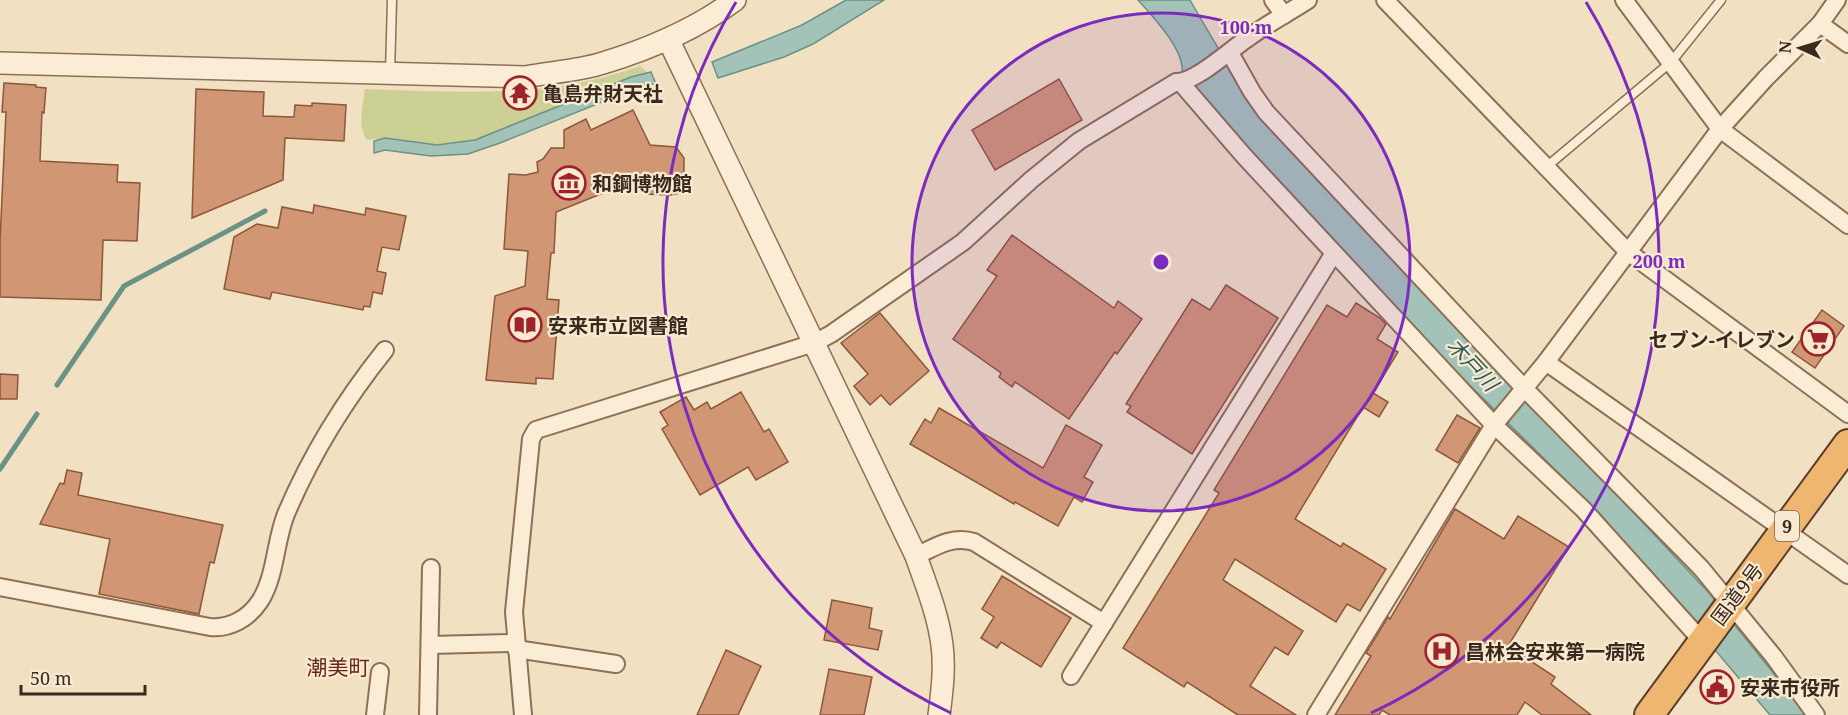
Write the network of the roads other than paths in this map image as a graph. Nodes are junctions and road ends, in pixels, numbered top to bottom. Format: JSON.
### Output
{"nodes":[{"id":1,"x":392,"y":0,"type":"edge"},
{"id":2,"x":735,"y":0,"type":"edge"},
{"id":3,"x":1273,"y":0,"type":"edge"},
{"id":4,"x":1308,"y":0,"type":"edge"},
{"id":5,"x":1385,"y":0,"type":"edge"},
{"id":6,"x":1624,"y":0,"type":"edge"},
{"id":7,"x":1720,"y":0,"type":"edge"},
{"id":8,"x":1837,"y":0,"type":"edge"},
{"id":9,"x":1284,"y":15,"type":"junction"},
{"id":10,"x":1820,"y":24,"type":"junction"},
{"id":11,"x":668,"y":39,"type":"junction"},
{"id":12,"x":1848,"y":44,"type":"edge"},
{"id":13,"x":1228,"y":54,"type":"junction"},
{"id":14,"x":1671,"y":62,"type":"junction"},
{"id":15,"x":0,"y":63,"type":"edge"},
{"id":16,"x":390,"y":74,"type":"junction"},
{"id":17,"x":1185,"y":81,"type":"junction"},
{"id":18,"x":1720,"y":129,"type":"junction"},
{"id":19,"x":1545,"y":168,"type":"junction"},
{"id":20,"x":1848,"y":225,"type":"edge"},
{"id":21,"x":1628,"y":252,"type":"junction"},
{"id":22,"x":1334,"y":253,"type":"junction"},
{"id":23,"x":814,"y":343,"type":"junction"},
{"id":24,"x":385,"y":350,"type":"dead end"},
{"id":25,"x":1546,"y":362,"type":"junction"},
{"id":26,"x":1524,"y":390,"type":"junction"},
{"id":27,"x":1848,"y":414,"type":"edge"},
{"id":28,"x":1496,"y":423,"type":"junction"},
{"id":29,"x":1848,"y":444,"type":"edge"},
{"id":30,"x":1784,"y":530,"type":"junction"},
{"id":31,"x":915,"y":555,"type":"junction"},
{"id":32,"x":431,"y":568,"type":"dead end"},
{"id":33,"x":1848,"y":575,"type":"edge"},
{"id":34,"x":0,"y":587,"type":"edge"},
{"id":35,"x":1729,"y":605,"type":"junction"},
{"id":36,"x":1104,"y":623,"type":"junction"},
{"id":37,"x":1703,"y":640,"type":"junction"},
{"id":38,"x":430,"y":645,"type":"junction"},
{"id":39,"x":516,"y":646,"type":"junction"},
{"id":40,"x":616,"y":664,"type":"dead end"},
{"id":41,"x":380,"y":672,"type":"dead end"},
{"id":42,"x":1071,"y":676,"type":"dead end"},
{"id":43,"x":375,"y":715,"type":"edge"},
{"id":44,"x":428,"y":715,"type":"edge"},
{"id":45,"x":523,"y":715,"type":"edge"},
{"id":46,"x":939,"y":715,"type":"edge"},
{"id":47,"x":1316,"y":715,"type":"edge"},
{"id":48,"x":1649,"y":715,"type":"edge"},
{"id":49,"x":1816,"y":715,"type":"edge"}],
"edges":[{"from":1,"to":16,"type":"lane"},
{"from":2,"to":11,"type":"street"},
{"from":3,"to":9,"type":"street"},
{"from":4,"to":9,"type":"street"},
{"from":5,"to":19,"type":"street"},
{"from":6,"to":14,"type":"street"},
{"from":7,"to":14,"type":"lane"},
{"from":8,"to":10,"type":"street"},
{"from":9,"to":13,"type":"street"},
{"from":10,"to":12,"type":"street"},
{"from":10,"to":18,"type":"street"},
{"from":11,"to":16,"type":"street"},
{"from":11,"to":23,"type":"street"},
{"from":13,"to":17,"type":"street"},
{"from":13,"to":26,"type":"street"},
{"from":14,"to":18,"type":"street"},
{"from":14,"to":19,"type":"lane"},
{"from":15,"to":16,"type":"street"},
{"from":17,"to":22,"type":"street"},
{"from":17,"to":23,"type":"street"},
{"from":18,"to":20,"type":"street"},
{"from":18,"to":21,"type":"street"},
{"from":19,"to":21,"type":"street"},
{"from":21,"to":25,"type":"street"},
{"from":21,"to":27,"type":"street"},
{"from":22,"to":28,"type":"street"},
{"from":22,"to":36,"type":"street"},
{"from":23,"to":31,"type":"street"},
{"from":23,"to":39,"type":"street"},
{"from":24,"to":34,"type":"street"},
{"from":25,"to":26,"type":"street"},
{"from":25,"to":30,"type":"street"},
{"from":26,"to":28,"type":"street"},
{"from":26,"to":35,"type":"street"},
{"from":28,"to":37,"type":"street"},
{"from":28,"to":47,"type":"street"},
{"from":29,"to":30,"type":"highway","name":"国道9号","number":"9"},
{"from":30,"to":33,"type":"street"},
{"from":30,"to":35,"type":"highway","name":"国道9号","number":"9"},
{"from":31,"to":36,"type":"street"},
{"from":31,"to":46,"type":"street"},
{"from":32,"to":38,"type":"street"},
{"from":35,"to":37,"type":"highway","name":"国道9号","number":"9"},
{"from":35,"to":49,"type":"street"},
{"from":36,"to":42,"type":"street"},
{"from":37,"to":48,"type":"highway","name":"国道9号","number":"9"},
{"from":38,"to":39,"type":"street"},
{"from":38,"to":44,"type":"street"},
{"from":39,"to":40,"type":"street"},
{"from":39,"to":45,"type":"street"},
{"from":41,"to":43,"type":"street"}]}
